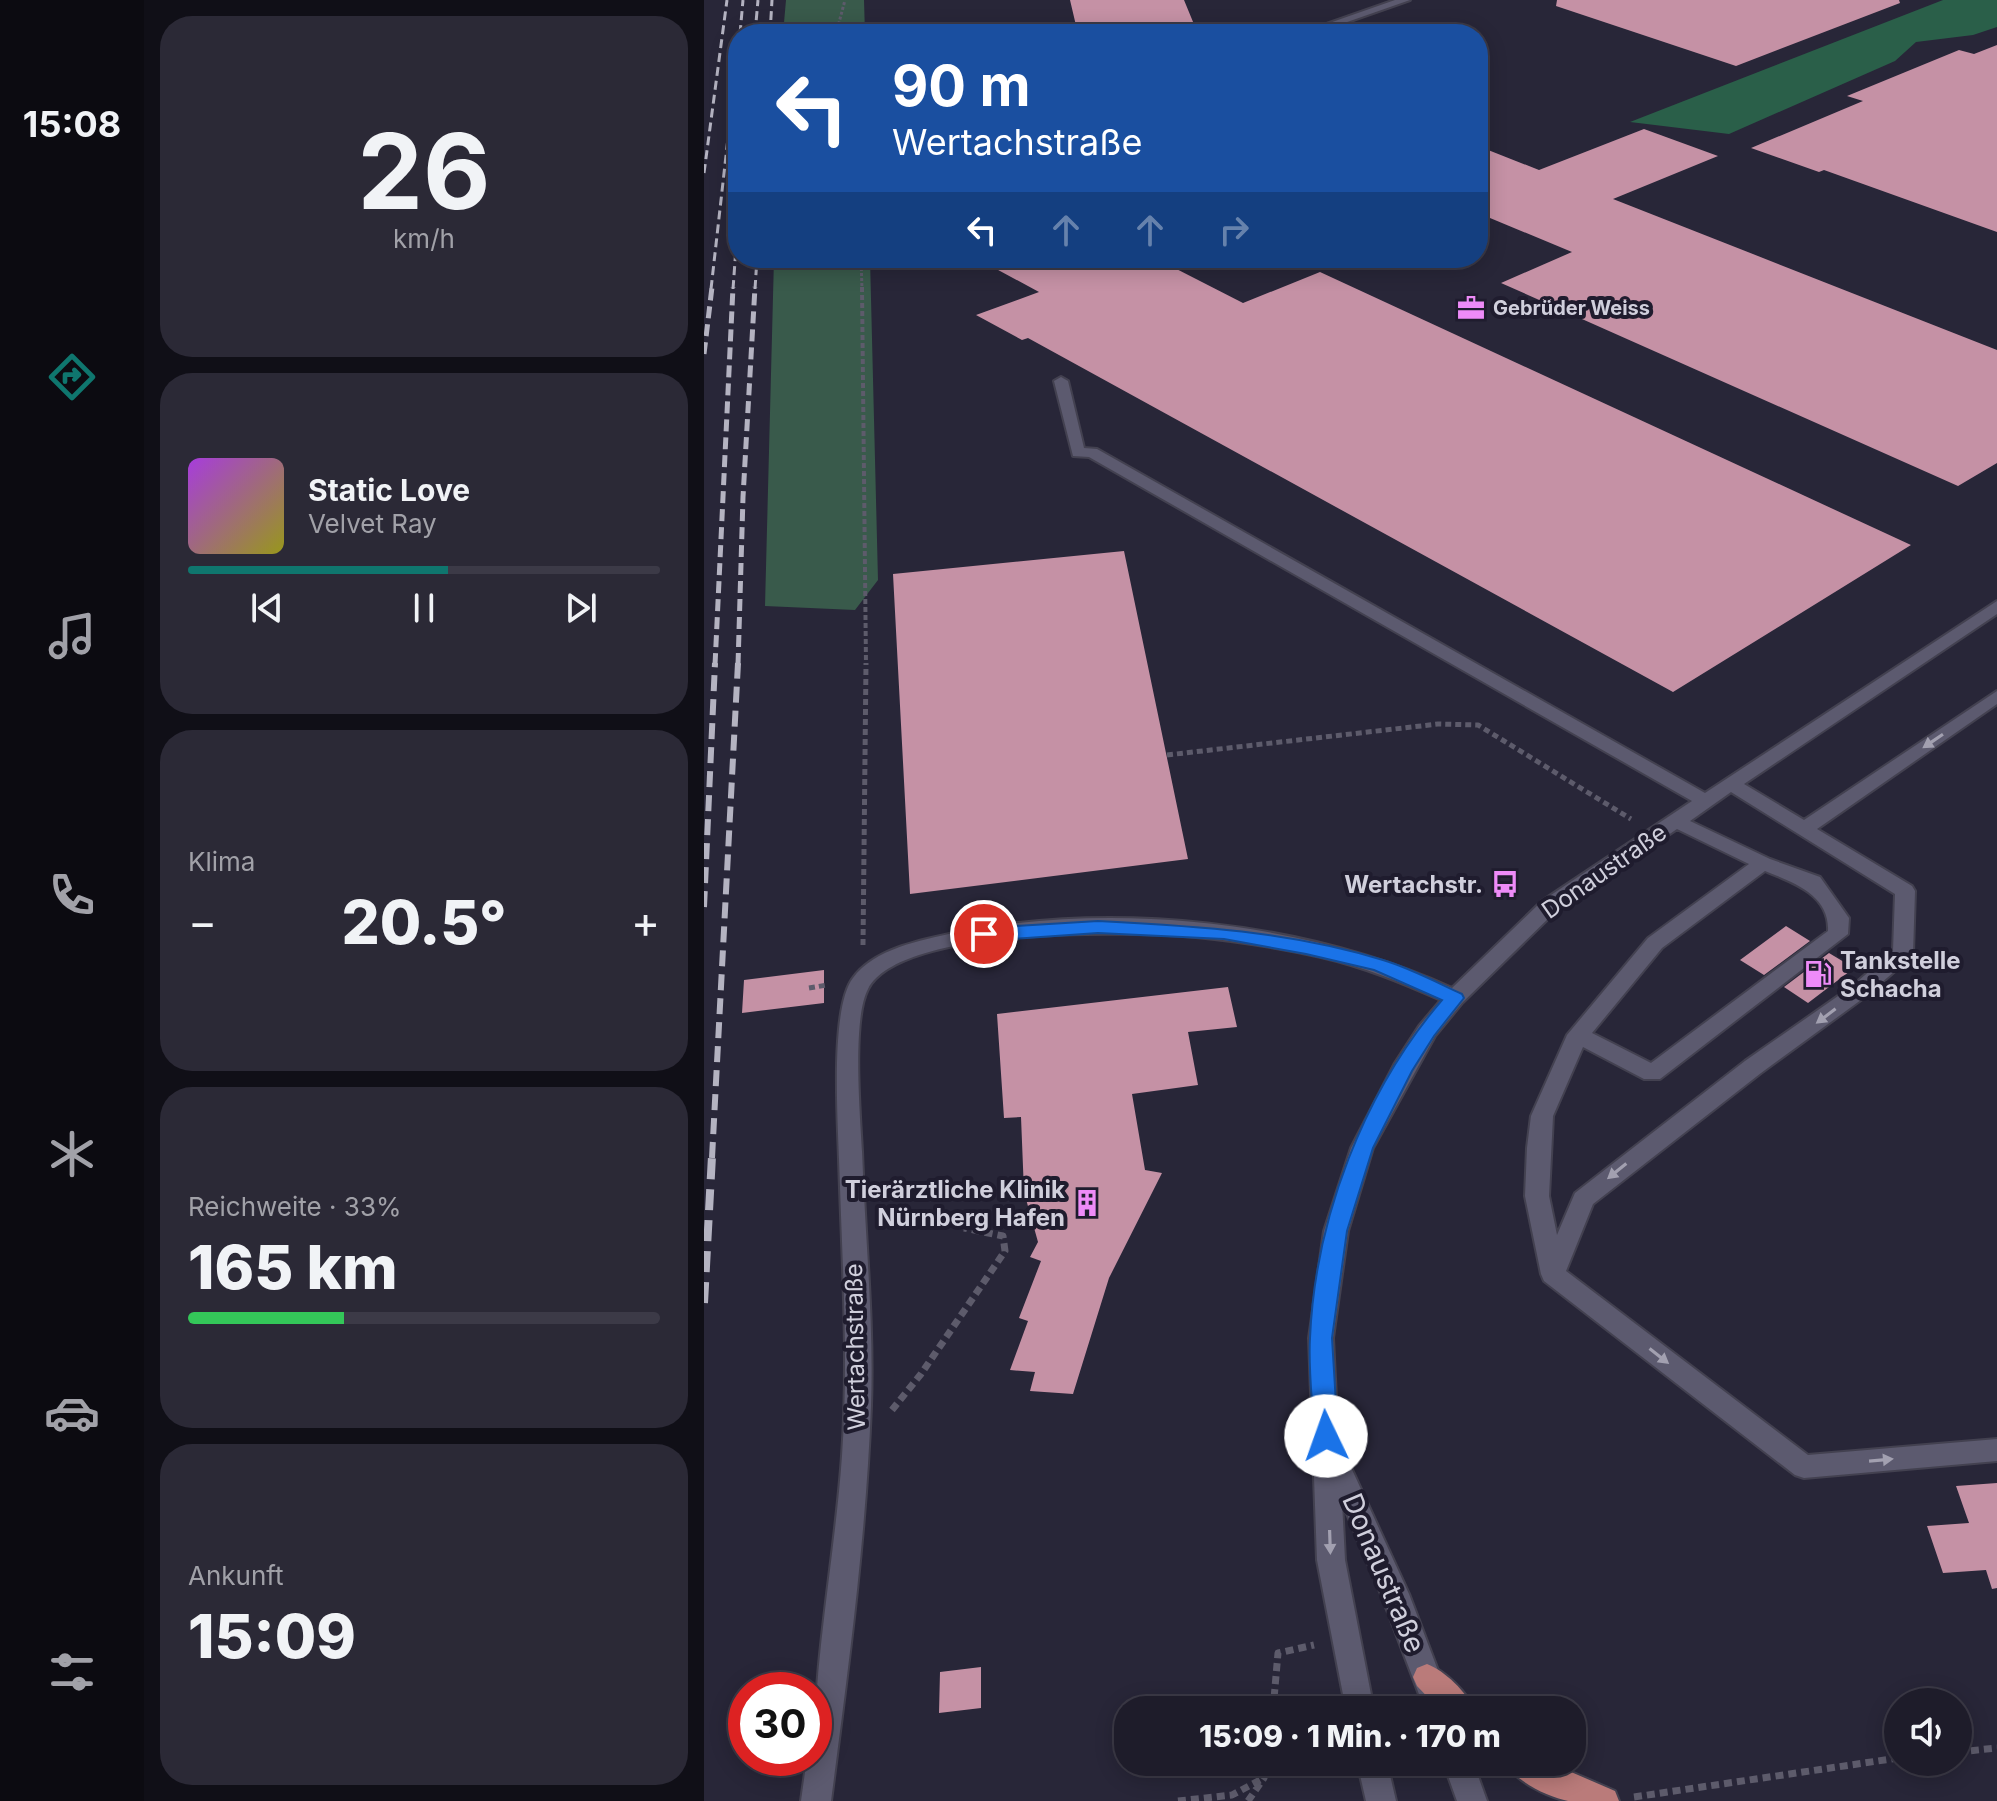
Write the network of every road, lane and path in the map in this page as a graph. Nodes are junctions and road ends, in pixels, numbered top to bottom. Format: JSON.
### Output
{"nodes":[{"id":1,"x":845,"y":0,"type":"edge"},
{"id":2,"x":1405,"y":0,"type":"edge"},
{"id":3,"x":839,"y":24,"type":"edge"},
{"id":4,"x":1333,"y":24,"type":"edge"},
{"id":5,"x":861,"y":268,"type":"edge"},
{"id":6,"x":1061,"y":381,"type":"dead end"},
{"id":7,"x":1997,"y":606,"type":"edge"},
{"id":8,"x":1997,"y":696,"type":"edge"},
{"id":9,"x":1167,"y":755,"type":"dead end"},
{"id":10,"x":1731,"y":784,"type":"junction"},
{"id":11,"x":1705,"y":801,"type":"junction"},
{"id":12,"x":1675,"y":821,"type":"junction"},
{"id":13,"x":1804,"y":829,"type":"junction"},
{"id":14,"x":1656,"y":835,"type":"junction"},
{"id":15,"x":1763,"y":863,"type":"junction"},
{"id":16,"x":862,"y":979,"type":"junction"},
{"id":17,"x":809,"y":988,"type":"dead end"},
{"id":18,"x":1455,"y":998,"type":"junction"},
{"id":19,"x":1578,"y":1035,"type":"junction"},
{"id":20,"x":964,"y":1228,"type":"dead end"},
{"id":21,"x":1553,"y":1274,"type":"junction"},
{"id":22,"x":881,"y":1423,"type":"dead end"},
{"id":23,"x":1326,"y":1436,"type":"junction"},
{"id":24,"x":1997,"y":1450,"type":"edge"},
{"id":25,"x":1344,"y":1639,"type":"junction"},
{"id":26,"x":1427,"y":1677,"type":"junction"},
{"id":27,"x":1274,"y":1696,"type":"edge"},
{"id":28,"x":1357,"y":1696,"type":"edge"},
{"id":29,"x":1434,"y":1696,"type":"edge"},
{"id":30,"x":1446,"y":1696,"type":"edge"},
{"id":31,"x":1997,"y":1748,"type":"edge"},
{"id":32,"x":1972,"y":1751,"type":"edge"},
{"id":33,"x":1884,"y":1760,"type":"edge"},
{"id":34,"x":1375,"y":1776,"type":"edge"},
{"id":35,"x":1463,"y":1776,"type":"edge"},
{"id":36,"x":1544,"y":1776,"type":"edge"},
{"id":37,"x":1264,"y":1778,"type":"joint"},
{"id":38,"x":1612,"y":1800,"type":"edge"},
{"id":39,"x":816,"y":1801,"type":"edge"},
{"id":40,"x":1178,"y":1801,"type":"edge"},
{"id":41,"x":1248,"y":1801,"type":"edge"},
{"id":42,"x":1381,"y":1801,"type":"edge"},
{"id":43,"x":1472,"y":1801,"type":"edge"}],
"edges":[{"from":1,"to":3,"type":"path"},
{"from":2,"to":4,"type":"street"},
{"from":5,"to":16,"type":"path"},
{"from":6,"to":11,"type":"street"},
{"from":7,"to":10,"type":"street","name":"Donaustraße"},
{"from":8,"to":13,"type":"street","one_way":true},
{"from":9,"to":14,"type":"path"},
{"from":10,"to":11,"type":"street","name":"Donaustraße"},
{"from":10,"to":13,"type":"street"},
{"from":11,"to":12,"type":"street","name":"Donaustraße"},
{"from":12,"to":14,"type":"street","name":"Donaustraße"},
{"from":12,"to":15,"type":"street"},
{"from":13,"to":21,"type":"street","one_way":true},
{"from":14,"to":18,"type":"street","name":"Donaustraße"},
{"from":15,"to":19,"type":"street"},
{"from":15,"to":19,"type":"street"},
{"from":16,"to":17,"type":"path"},
{"from":16,"to":18,"type":"street"},
{"from":16,"to":39,"type":"street","name":"Wertachstraße"},
{"from":18,"to":23,"type":"street","name":"Donaustraße"},
{"from":19,"to":21,"type":"street"},
{"from":20,"to":22,"type":"path"},
{"from":21,"to":24,"type":"street","one_way":true},
{"from":23,"to":25,"type":"street","name":"Donaustraße","one_way":true},
{"from":23,"to":26,"type":"street","name":"Donaustraße"},
{"from":25,"to":27,"type":"path"},
{"from":25,"to":28,"type":"street","name":"Donaustraße"},
{"from":26,"to":29,"type":"street","name":"Donaustraße"},
{"from":26,"to":30,"type":"main road"},
{"from":31,"to":32,"type":"path"},
{"from":33,"to":38,"type":"path"},
{"from":34,"to":42,"type":"street"},
{"from":35,"to":43,"type":"street"},
{"from":36,"to":38,"type":"main road"},
{"from":37,"to":40,"type":"path"},
{"from":37,"to":41,"type":"path"}]}
